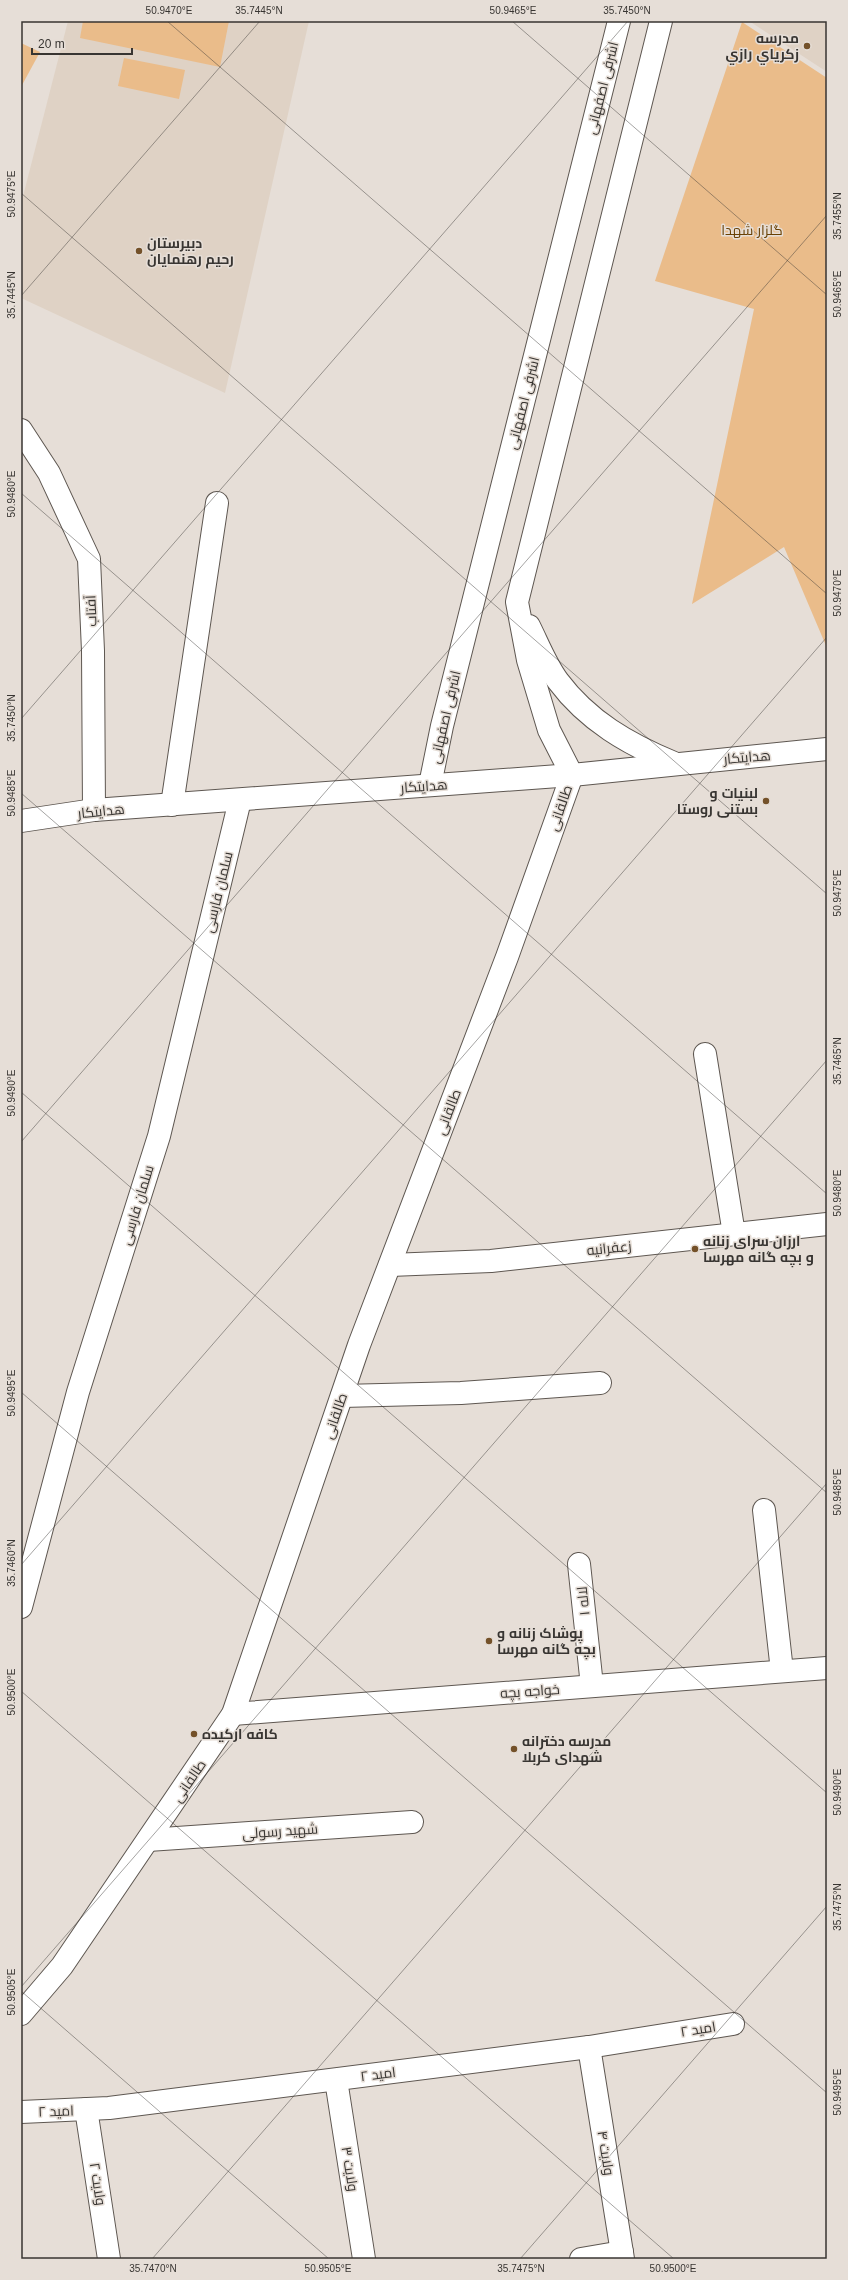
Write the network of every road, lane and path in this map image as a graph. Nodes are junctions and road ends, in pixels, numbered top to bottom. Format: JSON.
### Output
{"nodes":[{"id":1,"x":619,"y":21,"type":"edge"},
{"id":2,"x":661,"y":21,"type":"edge"},
{"id":3,"x":21,"y":430,"type":"edge"},
{"id":4,"x":217,"y":503,"type":"dead end"},
{"id":5,"x":517,"y":602,"type":"junction"},
{"id":6,"x":827,"y":749,"type":"edge"},
{"id":7,"x":675,"y":763,"type":"junction"},
{"id":8,"x":572,"y":774,"type":"junction"},
{"id":9,"x":430,"y":785,"type":"junction"},
{"id":10,"x":240,"y":800,"type":"junction"},
{"id":11,"x":172,"y":805,"type":"junction"},
{"id":12,"x":94,"y":810,"type":"junction"},
{"id":13,"x":21,"y":821,"type":"edge"},
{"id":14,"x":705,"y":1054,"type":"dead end"},
{"id":15,"x":827,"y":1224,"type":"edge"},
{"id":16,"x":734,"y":1234,"type":"junction"},
{"id":17,"x":390,"y":1265,"type":"junction"},
{"id":18,"x":600,"y":1383,"type":"dead end"},
{"id":19,"x":342,"y":1396,"type":"junction"},
{"id":20,"x":764,"y":1510,"type":"dead end"},
{"id":21,"x":579,"y":1564,"type":"dead end"},
{"id":22,"x":21,"y":1607,"type":"edge"},
{"id":23,"x":827,"y":1668,"type":"edge"},
{"id":24,"x":782,"y":1671,"type":"junction"},
{"id":25,"x":592,"y":1686,"type":"junction"},
{"id":26,"x":233,"y":1714,"type":"junction"},
{"id":27,"x":412,"y":1822,"type":"dead end"},
{"id":28,"x":148,"y":1840,"type":"junction"},
{"id":29,"x":21,"y":2014,"type":"edge"},
{"id":30,"x":733,"y":2024,"type":"dead end"},
{"id":31,"x":589,"y":2047,"type":"junction"},
{"id":32,"x":336,"y":2080,"type":"junction"},
{"id":33,"x":86,"y":2110,"type":"junction"},
{"id":34,"x":21,"y":2112,"type":"edge"},
{"id":35,"x":623,"y":2256,"type":"edge"},
{"id":36,"x":109,"y":2259,"type":"edge"},
{"id":37,"x":364,"y":2259,"type":"edge"},
{"id":38,"x":581,"y":2259,"type":"edge"}],
"edges":[{"from":1,"to":9,"type":"street","name":"اشرفی اصفهانی"},
{"from":2,"to":5,"type":"street"},
{"from":3,"to":12,"type":"street","name":"آفتاب"},
{"from":4,"to":11,"type":"street"},
{"from":5,"to":7,"type":"street"},
{"from":5,"to":8,"type":"street"},
{"from":6,"to":7,"type":"street","name":"هدایتکار"},
{"from":7,"to":8,"type":"street","name":"هدایتکار"},
{"from":8,"to":9,"type":"street","name":"هدایتکار"},
{"from":8,"to":17,"type":"street","name":"طالقانی"},
{"from":9,"to":10,"type":"street","name":"هدایتکار"},
{"from":10,"to":11,"type":"street","name":"هدایتکار"},
{"from":10,"to":22,"type":"street","name":"سلمان فارسی"},
{"from":11,"to":12,"type":"street","name":"هدایتکار"},
{"from":12,"to":13,"type":"street","name":"هدایتکار"},
{"from":14,"to":16,"type":"street"},
{"from":15,"to":16,"type":"street","name":"زعفرانیه"},
{"from":16,"to":17,"type":"street","name":"زعفرانیه"},
{"from":17,"to":19,"type":"street","name":"طالقانی"},
{"from":18,"to":19,"type":"street"},
{"from":19,"to":26,"type":"street","name":"طالقانی"},
{"from":20,"to":24,"type":"street"},
{"from":21,"to":25,"type":"street","name":"لاله ۱"},
{"from":23,"to":24,"type":"street","name":"خواجه بچه"},
{"from":24,"to":25,"type":"street","name":"خواجه بچه"},
{"from":25,"to":26,"type":"street","name":"خواجه بچه"},
{"from":26,"to":28,"type":"street","name":"طالقانی"},
{"from":27,"to":28,"type":"street","name":"شهید رسولی"},
{"from":28,"to":29,"type":"street","name":"طالقانی"},
{"from":30,"to":31,"type":"street","name":"امید ۲"},
{"from":31,"to":32,"type":"street","name":"امید ۲"},
{"from":31,"to":35,"type":"street","name":"ولایت ۴"},
{"from":32,"to":33,"type":"street","name":"امید ۲"},
{"from":32,"to":37,"type":"street","name":"ولایت ۳"},
{"from":33,"to":34,"type":"street","name":"امید ۲"},
{"from":33,"to":36,"type":"street","name":"ولایت ۲"},
{"from":35,"to":38,"type":"street"}]}
